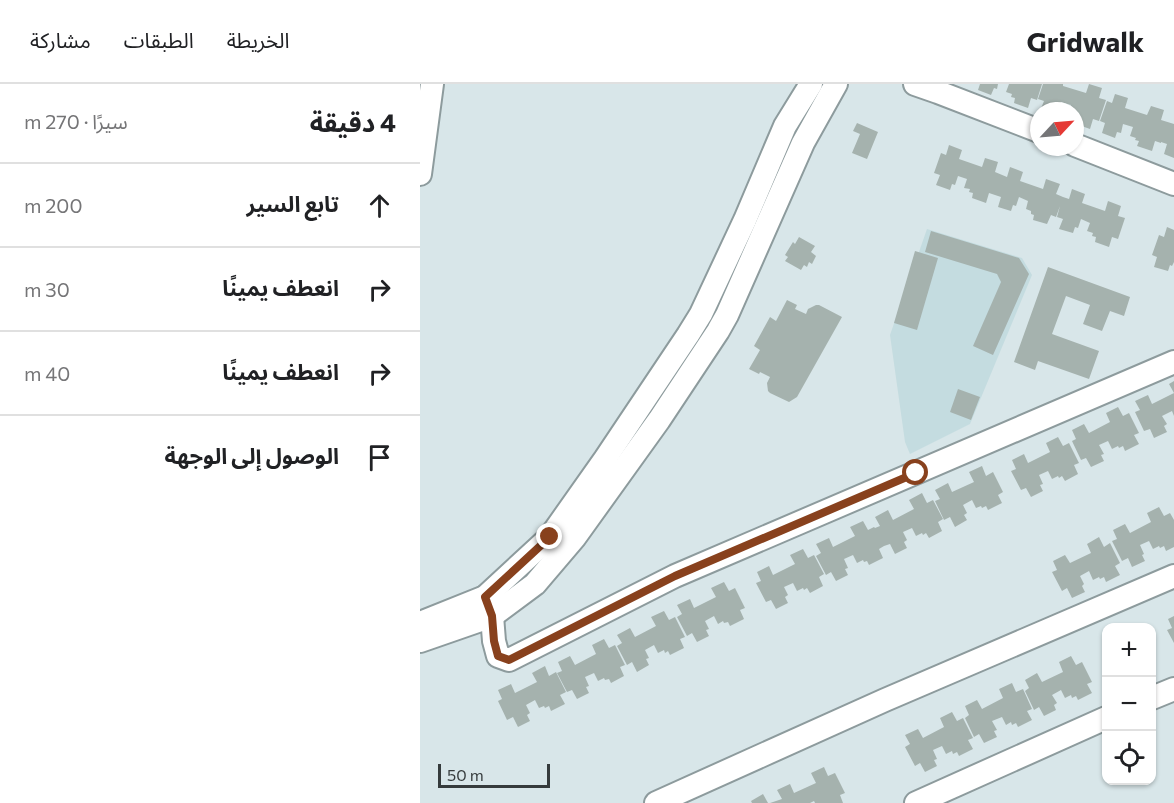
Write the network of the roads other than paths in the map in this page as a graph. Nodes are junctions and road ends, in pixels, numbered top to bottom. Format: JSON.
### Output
{"nodes":[{"id":1,"x":432,"y":84,"type":"edge"},
{"id":2,"x":811,"y":84,"type":"edge"},
{"id":3,"x":836,"y":84,"type":"edge"},
{"id":4,"x":915,"y":84,"type":"edge"},
{"id":5,"x":932,"y":88,"type":"edge"},
{"id":6,"x":1030,"y":127,"type":"edge"},
{"id":7,"x":1084,"y":149,"type":"edge"},
{"id":8,"x":420,"y":174,"type":"edge"},
{"id":9,"x":1174,"y":184,"type":"edge"},
{"id":10,"x":1174,"y":362,"type":"edge"},
{"id":11,"x":1174,"y":576,"type":"edge"},
{"id":12,"x":488,"y":607,"type":"junction"},
{"id":13,"x":420,"y":623,"type":"edge"},
{"id":14,"x":420,"y":641,"type":"edge"},
{"id":15,"x":1174,"y":689,"type":"edge"},
{"id":16,"x":1156,"y":696,"type":"edge"},
{"id":17,"x":1102,"y":720,"type":"edge"},
{"id":18,"x":656,"y":803,"type":"edge"},
{"id":19,"x":916,"y":803,"type":"edge"}],
"edges":[{"from":1,"to":8,"type":"street"},
{"from":2,"to":12,"type":"street"},
{"from":3,"to":12,"type":"street"},
{"from":4,"to":5,"type":"street"},
{"from":5,"to":6,"type":"street"},
{"from":7,"to":9,"type":"street"},
{"from":10,"to":12,"type":"street"},
{"from":11,"to":18,"type":"street"},
{"from":12,"to":13,"type":"street"},
{"from":12,"to":14,"type":"street"},
{"from":15,"to":16,"type":"street"},
{"from":17,"to":19,"type":"street"}]}
